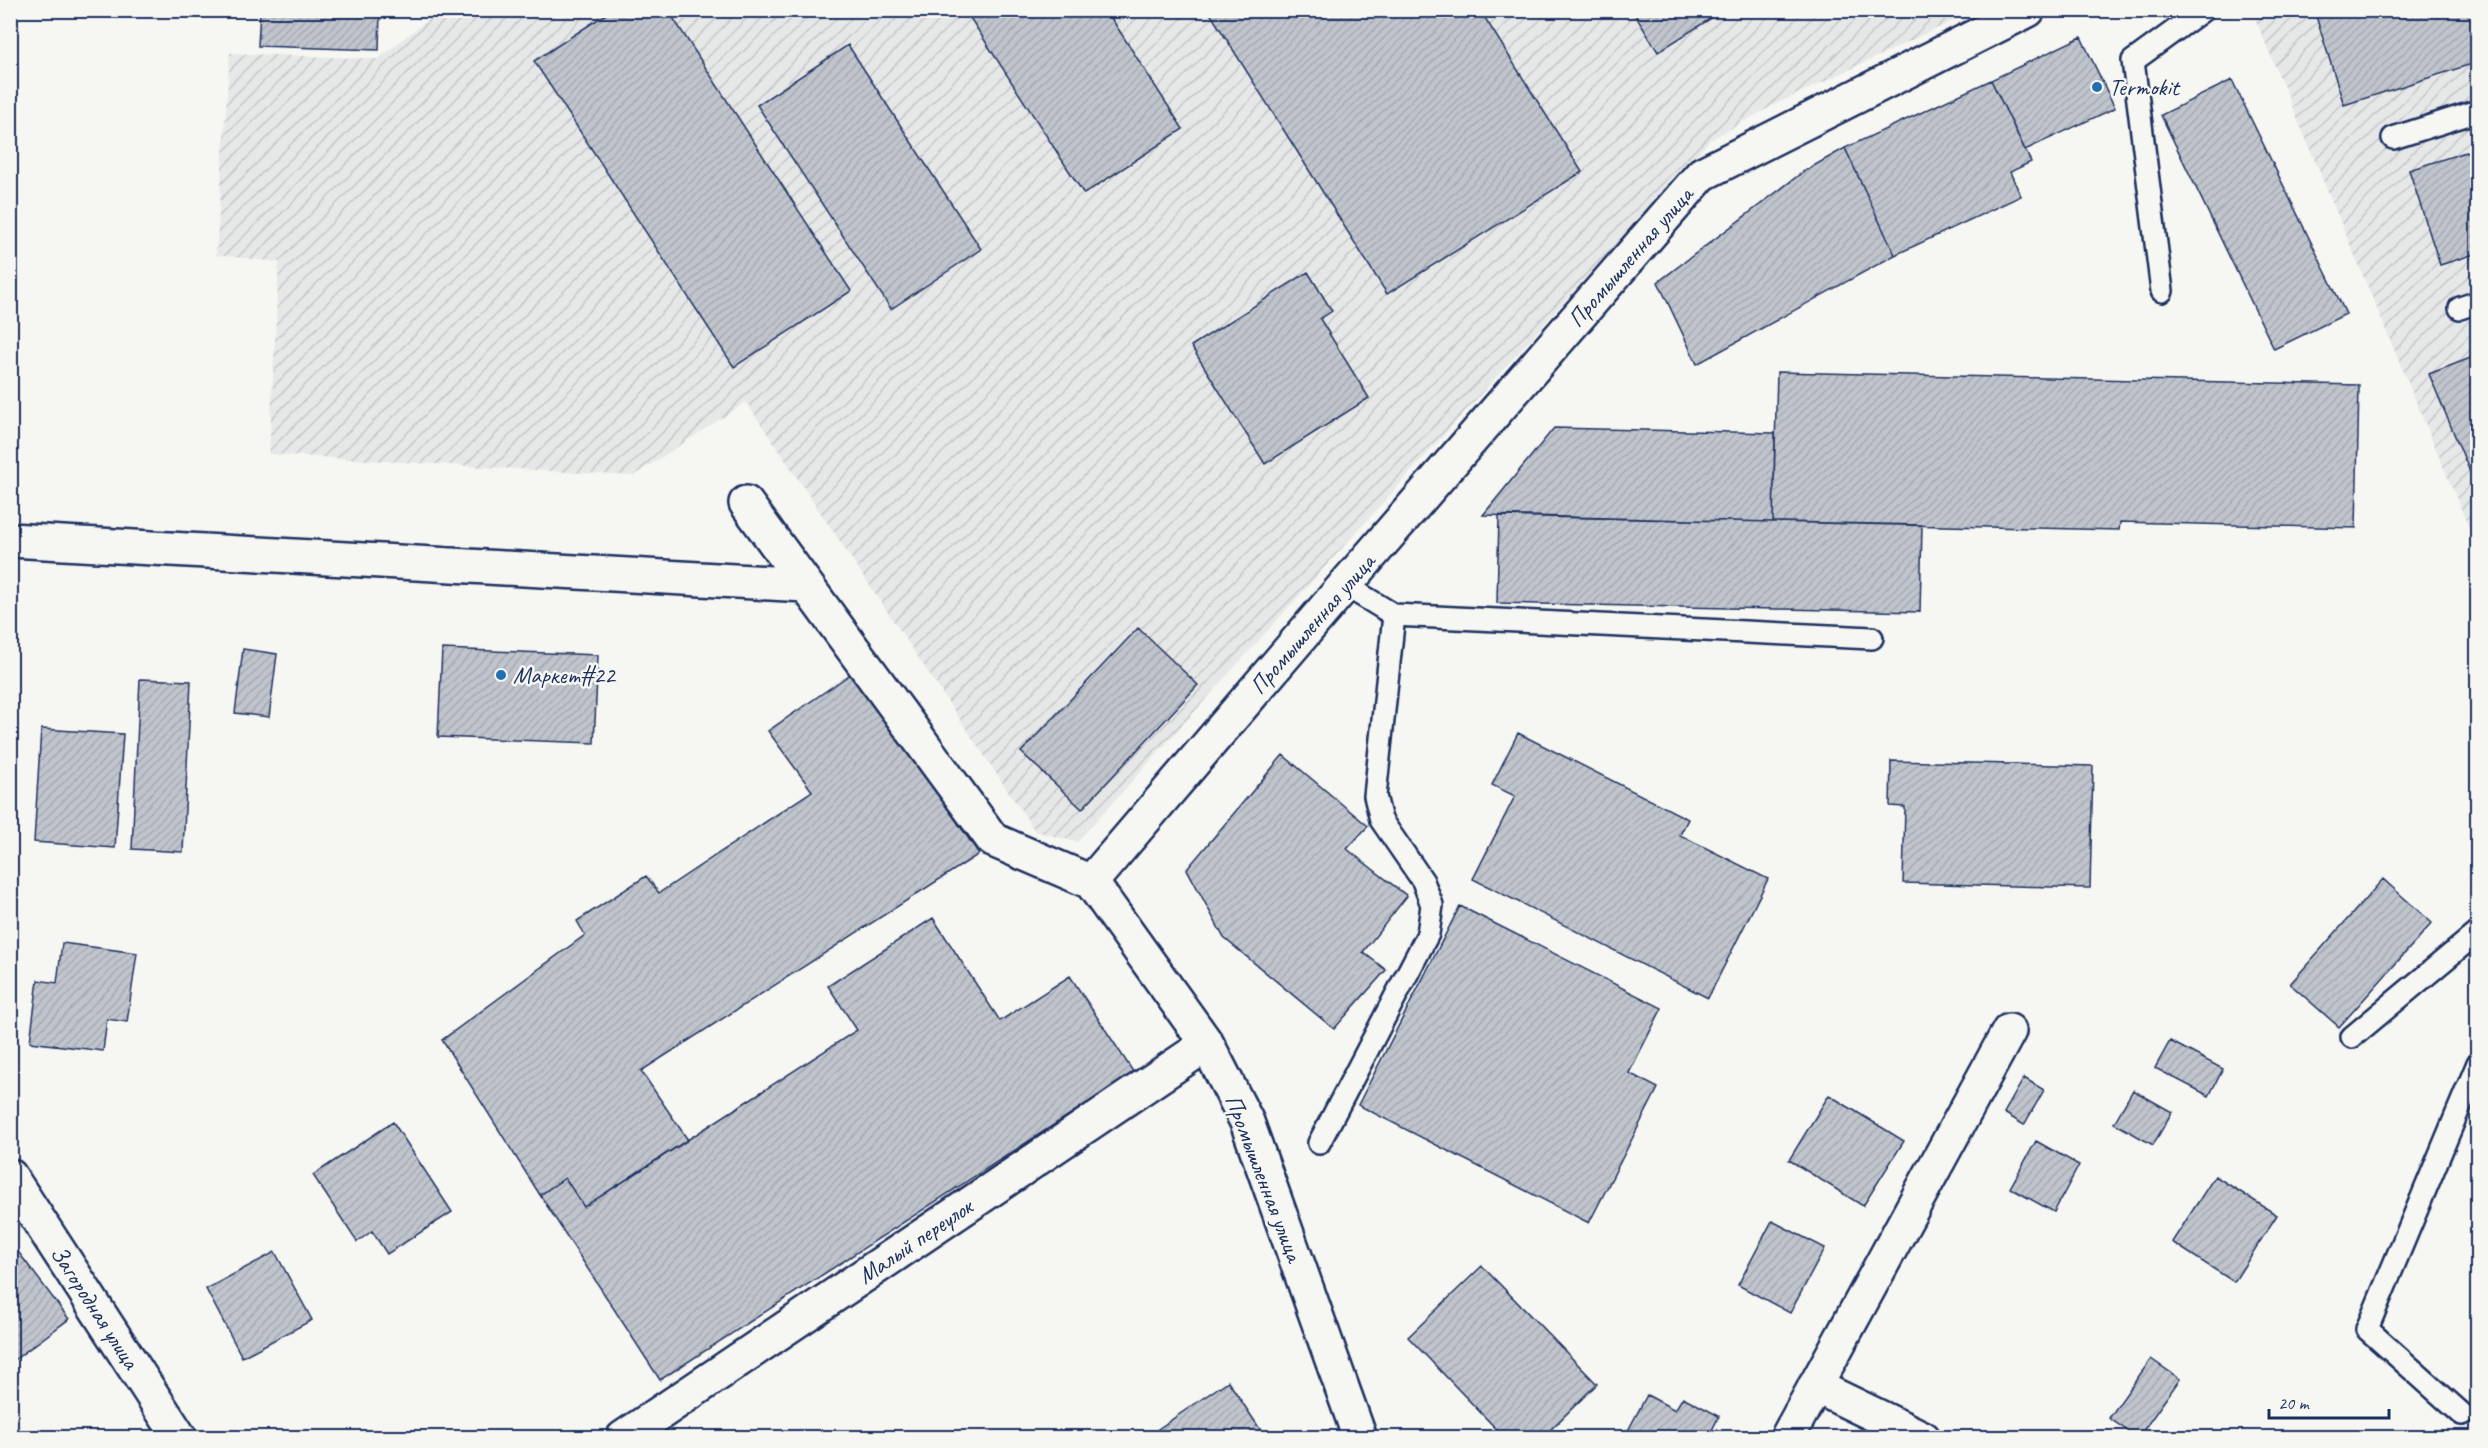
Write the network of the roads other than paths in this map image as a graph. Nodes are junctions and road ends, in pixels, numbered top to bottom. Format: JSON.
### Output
{"nodes":[{"id":1,"x":2028,"y":10,"type":"edge"},
{"id":2,"x":2203,"y":10,"type":"edge"},
{"id":3,"x":2478,"y":111,"type":"edge"},
{"id":4,"x":2394,"y":138,"type":"dead end"},
{"id":5,"x":2162,"y":291,"type":"dead end"},
{"id":6,"x":746,"y":503,"type":"dead end"},
{"id":7,"x":10,"y":540,"type":"edge"},
{"id":8,"x":806,"y":585,"type":"junction"},
{"id":9,"x":1345,"y":585,"type":"junction"},
{"id":10,"x":1394,"y":615,"type":"junction"},
{"id":11,"x":1872,"y":638,"type":"dead end"},
{"id":12,"x":1091,"y":882,"type":"junction"},
{"id":13,"x":2478,"y":932,"type":"edge"},
{"id":14,"x":2010,"y":1031,"type":"dead end"},
{"id":15,"x":2352,"y":1037,"type":"dead end"},
{"id":16,"x":1208,"y":1044,"type":"junction"},
{"id":17,"x":2478,"y":1063,"type":"edge"},
{"id":18,"x":1319,"y":1143,"type":"dead end"},
{"id":19,"x":10,"y":1176,"type":"edge"},
{"id":20,"x":1815,"y":1386,"type":"junction"},
{"id":21,"x":2462,"y":1414,"type":"dead end"},
{"id":22,"x":180,"y":1437,"type":"edge"},
{"id":23,"x":623,"y":1437,"type":"edge"},
{"id":24,"x":1360,"y":1437,"type":"edge"},
{"id":25,"x":1787,"y":1437,"type":"edge"},
{"id":26,"x":1923,"y":1437,"type":"edge"}],
"edges":[{"from":1,"to":9,"type":"street","name":"Промышленная улица"},
{"from":2,"to":5,"type":"lane"},
{"from":3,"to":4,"type":"lane"},
{"from":6,"to":8,"type":"street"},
{"from":7,"to":8,"type":"street"},
{"from":8,"to":12,"type":"street"},
{"from":9,"to":10,"type":"lane"},
{"from":9,"to":12,"type":"street","name":"Промышленная улица"},
{"from":10,"to":11,"type":"lane"},
{"from":10,"to":18,"type":"lane"},
{"from":12,"to":16,"type":"street","name":"Промышленная улица"},
{"from":13,"to":15,"type":"lane"},
{"from":14,"to":20,"type":"street"},
{"from":16,"to":23,"type":"street","name":"Малый переулок"},
{"from":16,"to":24,"type":"street","name":"Промышленная улица"},
{"from":17,"to":21,"type":"lane"},
{"from":19,"to":22,"type":"street","name":"Загородная улица"},
{"from":20,"to":25,"type":"street"},
{"from":20,"to":26,"type":"street"}]}
